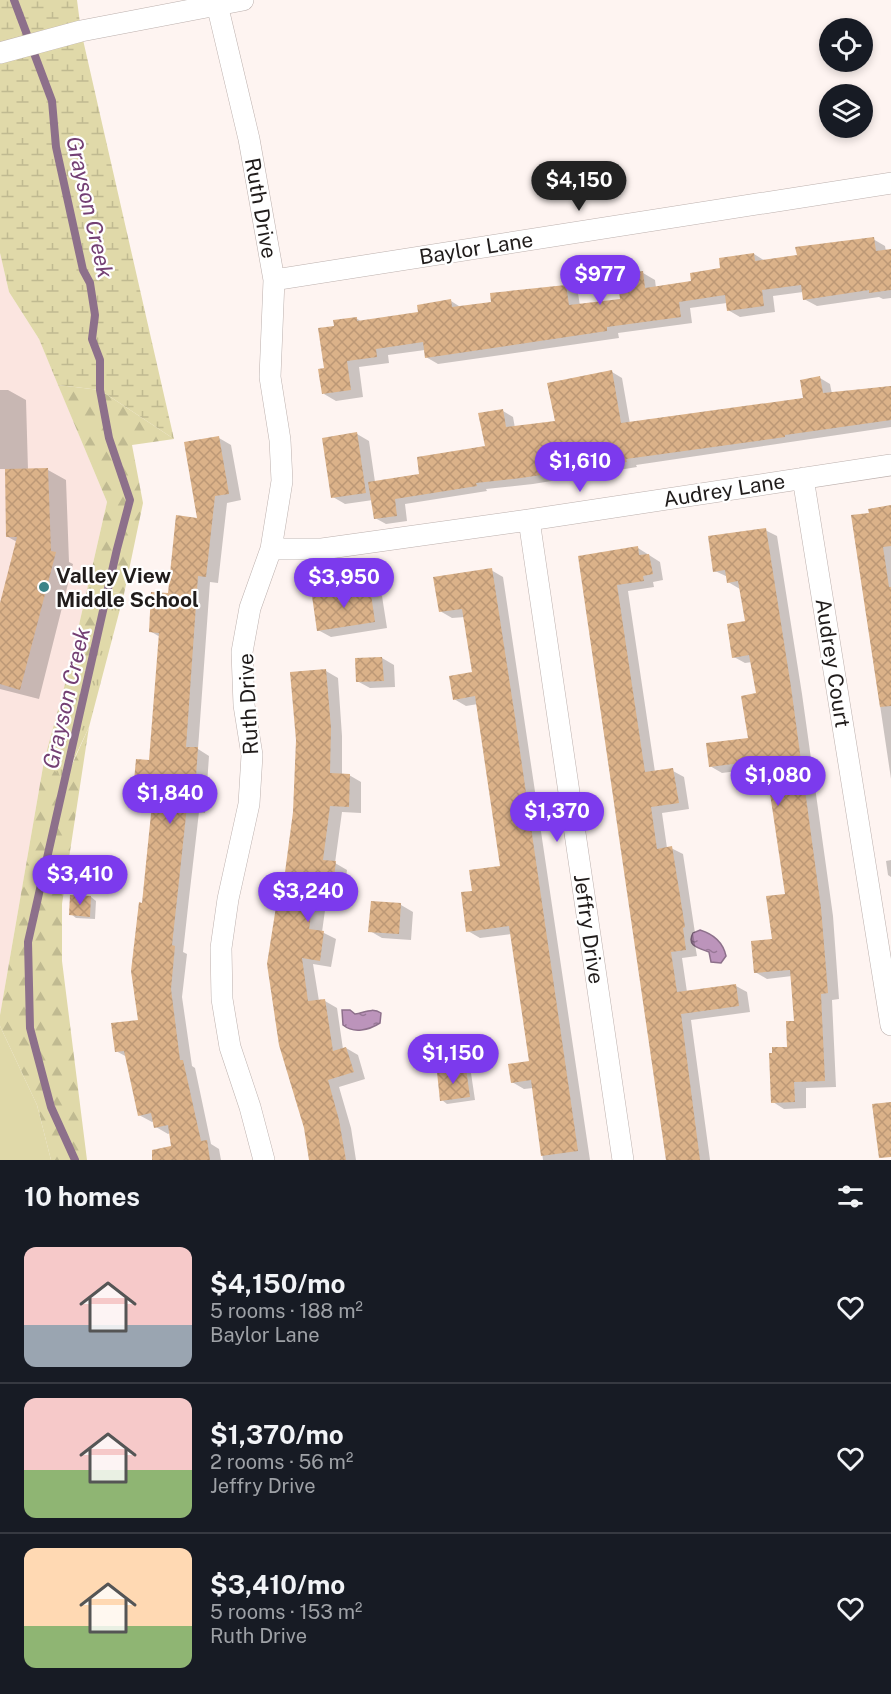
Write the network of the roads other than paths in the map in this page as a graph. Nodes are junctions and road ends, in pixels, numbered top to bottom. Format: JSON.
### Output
{"nodes":[{"id":1,"x":243,"y":0,"type":"edge"},
{"id":2,"x":216,"y":2,"type":"edge"},
{"id":3,"x":0,"y":53,"type":"edge"},
{"id":4,"x":891,"y":183,"type":"edge"},
{"id":5,"x":274,"y":280,"type":"junction"},
{"id":6,"x":891,"y":465,"type":"edge"},
{"id":7,"x":803,"y":478,"type":"junction"},
{"id":8,"x":529,"y":520,"type":"junction"},
{"id":9,"x":271,"y":549,"type":"junction"},
{"id":10,"x":891,"y":1025,"type":"edge"},
{"id":11,"x":264,"y":1160,"type":"edge"},
{"id":12,"x":623,"y":1160,"type":"edge"}],
"edges":[{"from":1,"to":2,"type":"street"},
{"from":2,"to":3,"type":"street"},
{"from":2,"to":5,"type":"street","name":"Ruth Drive"},
{"from":4,"to":5,"type":"street","name":"Baylor Lane"},
{"from":5,"to":9,"type":"street","name":"Ruth Drive"},
{"from":6,"to":7,"type":"street","name":"Audrey Lane"},
{"from":7,"to":8,"type":"street","name":"Audrey Lane"},
{"from":7,"to":10,"type":"street","name":"Audrey Court"},
{"from":8,"to":9,"type":"street","name":"Audrey Lane"},
{"from":8,"to":12,"type":"street","name":"Jeffry Drive"},
{"from":9,"to":11,"type":"street","name":"Ruth Drive"}]}
